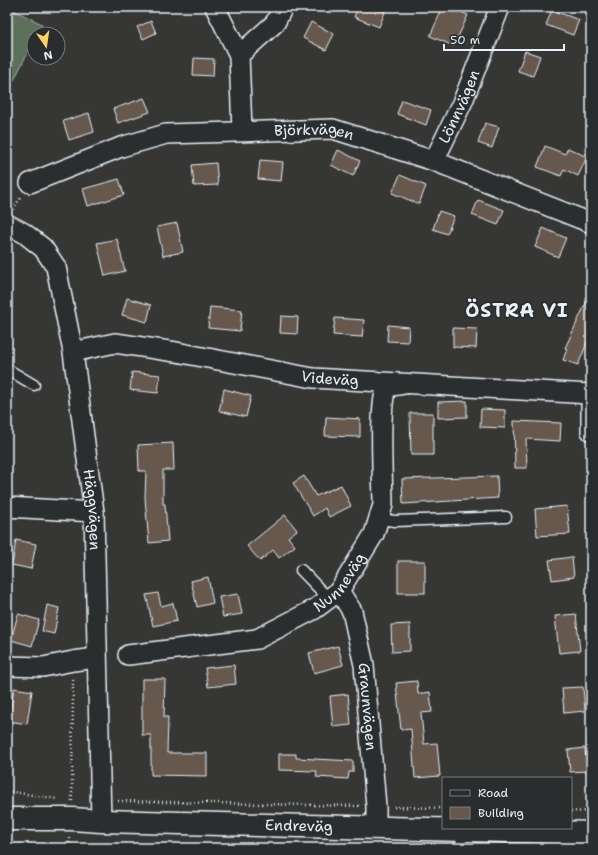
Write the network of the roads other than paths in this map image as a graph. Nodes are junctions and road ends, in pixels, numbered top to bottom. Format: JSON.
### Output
{"nodes":[{"id":1,"x":215,"y":7,"type":"edge"},
{"id":2,"x":283,"y":7,"type":"edge"},
{"id":3,"x":500,"y":7,"type":"edge"},
{"id":4,"x":239,"y":55,"type":"junction"},
{"id":5,"x":242,"y":130,"type":"junction"},
{"id":6,"x":434,"y":161,"type":"junction"},
{"id":7,"x":30,"y":183,"type":"road end"},
{"id":8,"x":9,"y":218,"type":"edge"},
{"id":9,"x":591,"y":223,"type":"edge"},
{"id":10,"x":73,"y":352,"type":"junction"},
{"id":11,"x":7,"y":369,"type":"edge"},
{"id":12,"x":410,"y":383,"type":"junction"},
{"id":13,"x":34,"y":385,"type":"dead end"},
{"id":14,"x":591,"y":393,"type":"edge"},
{"id":15,"x":591,"y":431,"type":"edge"},
{"id":16,"x":7,"y":507,"type":"edge"},
{"id":17,"x":94,"y":512,"type":"junction"},
{"id":18,"x":506,"y":517,"type":"dead end"},
{"id":19,"x":380,"y":519,"type":"junction"},
{"id":20,"x":301,"y":570,"type":"dead end"},
{"id":21,"x":334,"y":595,"type":"junction"},
{"id":22,"x":128,"y":655,"type":"dead end"},
{"id":23,"x":96,"y":658,"type":"junction"},
{"id":24,"x":7,"y":666,"type":"edge"},
{"id":25,"x":102,"y":811,"type":"junction"},
{"id":26,"x":7,"y":819,"type":"edge"},
{"id":27,"x":376,"y":828,"type":"junction"},
{"id":28,"x":591,"y":833,"type":"edge"},
{"id":29,"x":461,"y":839,"type":"edge"}],
"edges":[{"from":1,"to":4,"type":"street"},
{"from":2,"to":4,"type":"street"},
{"from":3,"to":6,"type":"street","name":"Lönnvägen"},
{"from":4,"to":5,"type":"street"},
{"from":5,"to":6,"type":"street","name":"Björkvägen"},
{"from":5,"to":7,"type":"street","name":"Björkvägen"},
{"from":6,"to":9,"type":"street","name":"Björkvägen"},
{"from":8,"to":10,"type":"street","name":"Häggvägen"},
{"from":10,"to":12,"type":"street","name":"Videväg"},
{"from":10,"to":17,"type":"street","name":"Häggvägen"},
{"from":11,"to":13,"type":"lane"},
{"from":12,"to":14,"type":"street","name":"Videväg"},
{"from":12,"to":19,"type":"street","name":"Nunneväg"},
{"from":14,"to":15,"type":"street"},
{"from":16,"to":17,"type":"street"},
{"from":17,"to":23,"type":"street","name":"Häggvägen"},
{"from":18,"to":19,"type":"lane"},
{"from":19,"to":21,"type":"street","name":"Nunneväg"},
{"from":20,"to":21,"type":"lane"},
{"from":21,"to":22,"type":"street","name":"Nunneväg"},
{"from":21,"to":27,"type":"street","name":"Graunvägen"},
{"from":23,"to":24,"type":"street"},
{"from":23,"to":25,"type":"street","name":"Häggvägen"},
{"from":25,"to":26,"type":"main road","name":"Endreväg"},
{"from":25,"to":27,"type":"main road","name":"Endreväg"},
{"from":27,"to":29,"type":"main road","name":"Endreväg"},
{"from":28,"to":29,"type":"main road","name":"Endreväg"}]}
